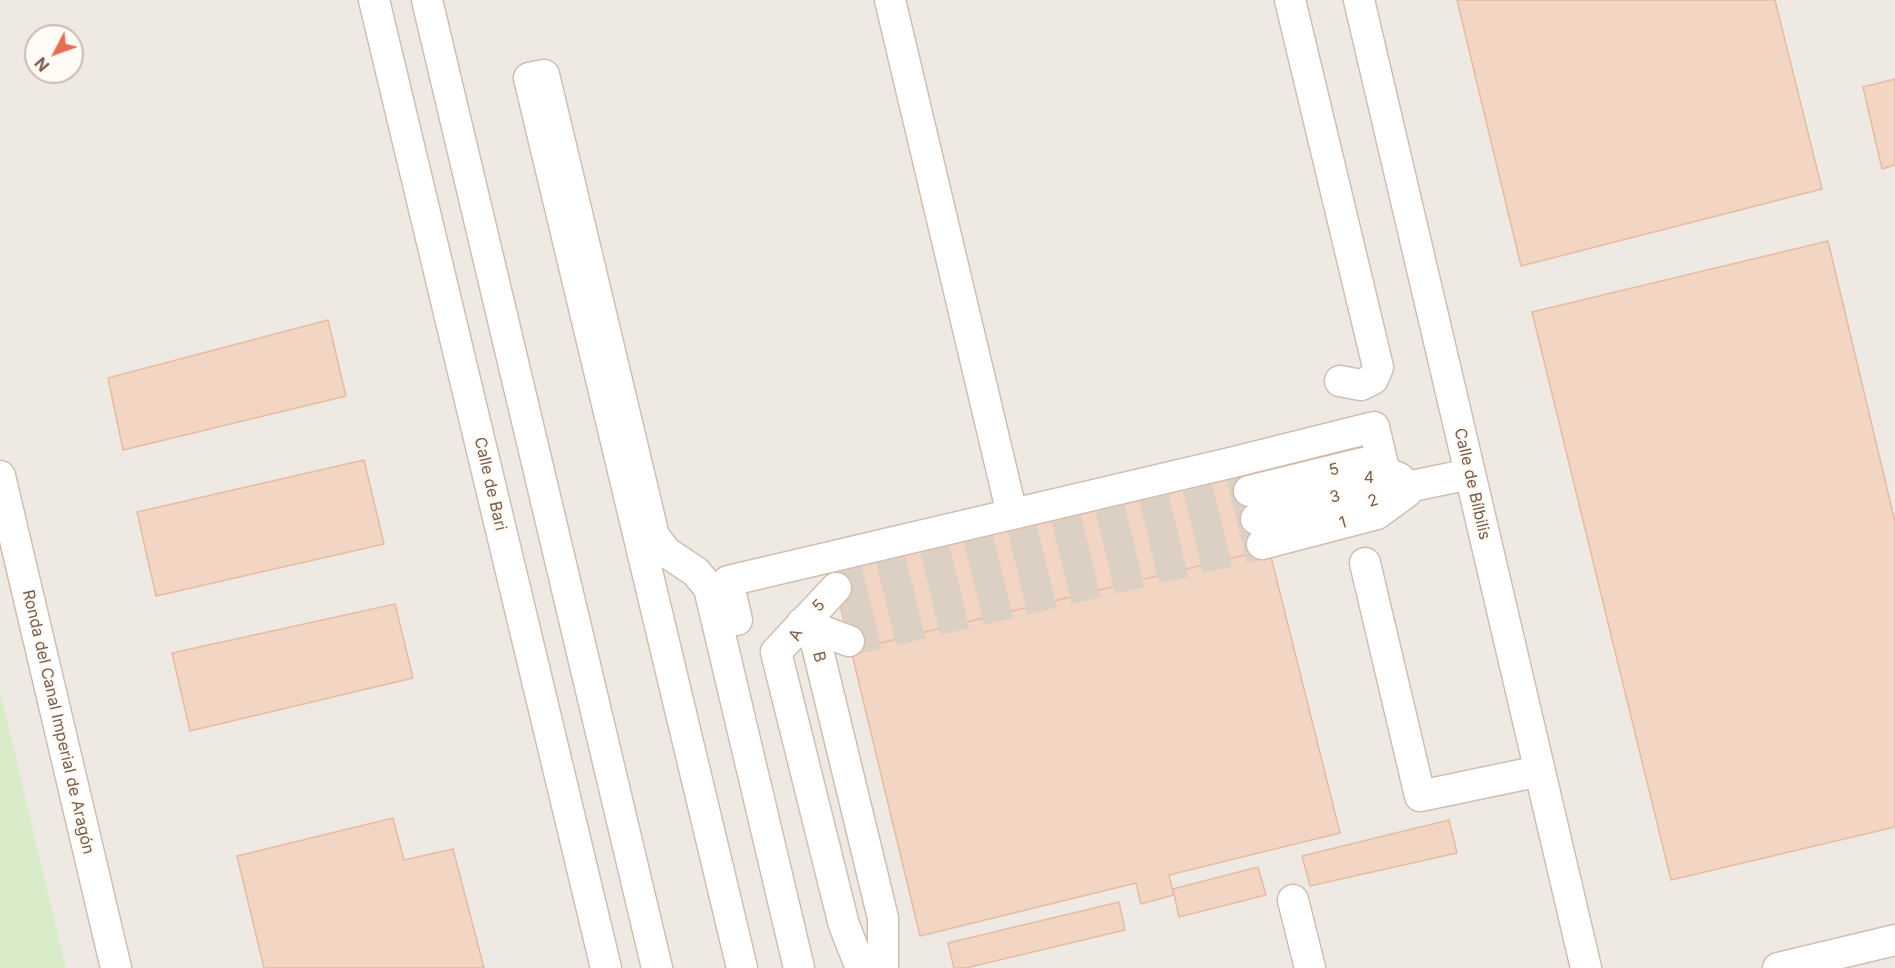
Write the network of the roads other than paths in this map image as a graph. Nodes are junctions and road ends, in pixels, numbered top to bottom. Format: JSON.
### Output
{"nodes":[{"id":1,"x":375,"y":0,"type":"edge"},
{"id":2,"x":427,"y":0,"type":"edge"},
{"id":3,"x":890,"y":0,"type":"edge"},
{"id":4,"x":908,"y":0,"type":"edge"},
{"id":5,"x":1275,"y":0,"type":"edge"},
{"id":6,"x":1290,"y":0,"type":"edge"},
{"id":7,"x":1359,"y":0,"type":"edge"},
{"id":8,"x":1470,"y":474,"type":"junction"},
{"id":9,"x":0,"y":476,"type":"edge"},
{"id":10,"x":1393,"y":487,"type":"junction"},
{"id":11,"x":1021,"y":512,"type":"junction"},
{"id":12,"x":1255,"y":518,"type":"joint"},
{"id":13,"x":1365,"y":563,"type":"dead end"},
{"id":14,"x":802,"y":623,"type":"junction"},
{"id":15,"x":1540,"y":771,"type":"junction"},
{"id":16,"x":1895,"y":940,"type":"edge"},
{"id":17,"x":116,"y":968,"type":"edge"},
{"id":18,"x":606,"y":968,"type":"edge"},
{"id":19,"x":657,"y":968,"type":"edge"},
{"id":20,"x":742,"y":968,"type":"edge"},
{"id":21,"x":799,"y":968,"type":"edge"},
{"id":22,"x":819,"y":968,"type":"edge"},
{"id":23,"x":861,"y":968,"type":"edge"},
{"id":24,"x":868,"y":968,"type":"edge"},
{"id":25,"x":875,"y":968,"type":"edge"},
{"id":26,"x":883,"y":968,"type":"edge"},
{"id":27,"x":1291,"y":968,"type":"edge"},
{"id":28,"x":1310,"y":968,"type":"edge"},
{"id":29,"x":1586,"y":968,"type":"edge"},
{"id":30,"x":1778,"y":968,"type":"edge"}],
"edges":[{"from":1,"to":18,"type":"street","name":"Calle de Bari"},
{"from":2,"to":19,"type":"street"},
{"from":3,"to":11,"type":"street"},
{"from":4,"to":11,"type":"street"},
{"from":5,"to":6,"type":"street"},
{"from":7,"to":8,"type":"street","name":"Calle de Bílbilis"},
{"from":8,"to":10,"type":"street"},
{"from":8,"to":15,"type":"street","name":"Calle de Bílbilis"},
{"from":9,"to":17,"type":"street","name":"Ronda del Canal Imperial de Aragón"},
{"from":10,"to":11,"type":"street"},
{"from":10,"to":12,"type":"street","name":"4"},
{"from":10,"to":12,"type":"street","name":"1"},
{"from":11,"to":22,"type":"street"},
{"from":13,"to":15,"type":"street"},
{"from":14,"to":14,"type":"street","name":"5"},
{"from":14,"to":23,"type":"street","name":"A"},
{"from":14,"to":24,"type":"street","name":"A"},
{"from":14,"to":25,"type":"street","name":"B"},
{"from":14,"to":26,"type":"street","name":"B"},
{"from":15,"to":29,"type":"street","name":"Calle de Bílbilis"},
{"from":16,"to":30,"type":"street"},
{"from":20,"to":21,"type":"street"},
{"from":27,"to":28,"type":"street"}]}
